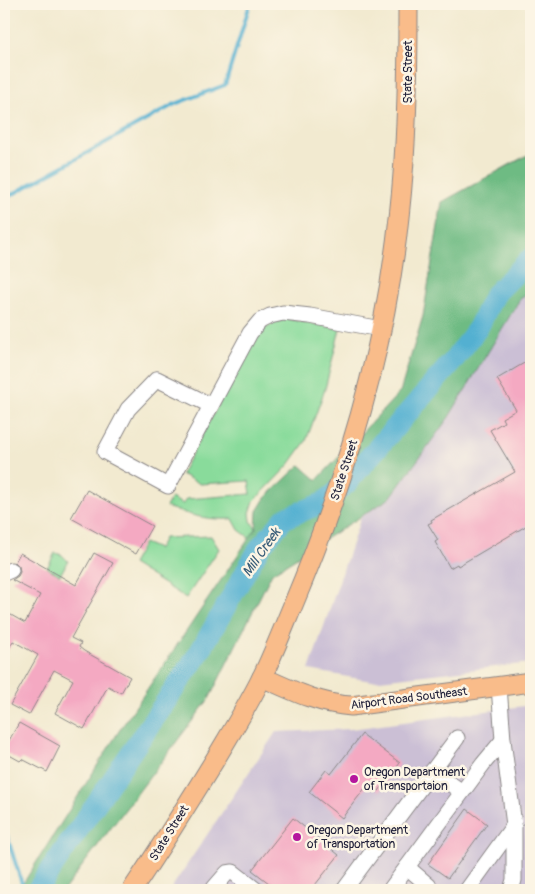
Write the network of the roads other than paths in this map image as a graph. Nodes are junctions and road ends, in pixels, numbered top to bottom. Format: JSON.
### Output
{"nodes":[{"id":1,"x":408,"y":4,"type":"edge"},
{"id":2,"x":381,"y":329,"type":"junction"},
{"id":3,"x":210,"y":405,"type":"junction"},
{"id":4,"x":262,"y":677,"type":"junction"},
{"id":5,"x":531,"y":682,"type":"edge"},
{"id":6,"x":499,"y":686,"type":"junction"},
{"id":7,"x":457,"y":738,"type":"dead end"},
{"id":8,"x":503,"y":740,"type":"junction"},
{"id":9,"x":432,"y":771,"type":"junction"},
{"id":10,"x":462,"y":792,"type":"junction"},
{"id":11,"x":514,"y":825,"type":"junction"},
{"id":12,"x":407,"y":867,"type":"junction"},
{"id":13,"x":132,"y":890,"type":"edge"},
{"id":14,"x":215,"y":890,"type":"edge"},
{"id":15,"x":256,"y":890,"type":"edge"},
{"id":16,"x":344,"y":890,"type":"edge"},
{"id":17,"x":390,"y":890,"type":"edge"},
{"id":18,"x":426,"y":890,"type":"edge"},
{"id":19,"x":468,"y":890,"type":"edge"},
{"id":20,"x":510,"y":890,"type":"edge"}],
"edges":[{"from":1,"to":2,"type":"main road","name":"State Street"},
{"from":2,"to":3,"type":"lane"},
{"from":2,"to":4,"type":"main road","name":"State Street"},
{"from":3,"to":3,"type":"lane"},
{"from":4,"to":6,"type":"main road","name":"Airport Road Southeast"},
{"from":4,"to":13,"type":"main road","name":"State Street"},
{"from":5,"to":6,"type":"main road","name":"Airport Road Southeast"},
{"from":6,"to":8,"type":"lane"},
{"from":7,"to":9,"type":"lane"},
{"from":8,"to":10,"type":"lane"},
{"from":8,"to":11,"type":"lane"},
{"from":9,"to":10,"type":"lane"},
{"from":9,"to":16,"type":"lane"},
{"from":10,"to":12,"type":"lane"},
{"from":11,"to":19,"type":"lane"},
{"from":11,"to":20,"type":"lane"},
{"from":12,"to":17,"type":"lane"},
{"from":12,"to":18,"type":"lane"},
{"from":14,"to":15,"type":"lane"}]}
